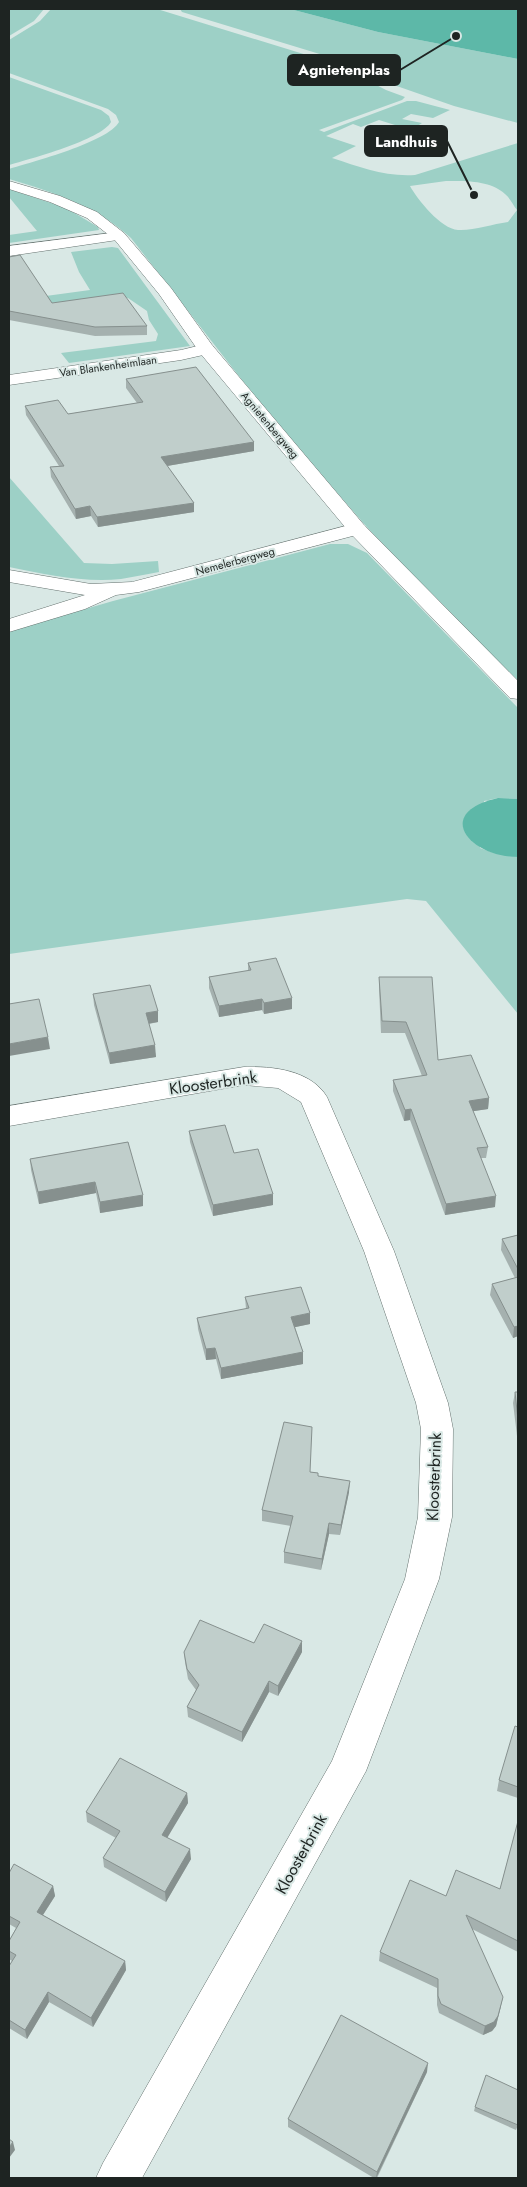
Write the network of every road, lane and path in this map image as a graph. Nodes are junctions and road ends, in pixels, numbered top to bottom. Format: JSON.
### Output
{"nodes":[{"id":1,"x":9,"y":185,"type":"edge"},
{"id":2,"x":119,"y":236,"type":"junction"},
{"id":3,"x":9,"y":251,"type":"edge"},
{"id":4,"x":206,"y":349,"type":"junction"},
{"id":5,"x":9,"y":380,"type":"edge"},
{"id":6,"x":357,"y":529,"type":"junction"},
{"id":7,"x":9,"y":576,"type":"edge"},
{"id":8,"x":113,"y":590,"type":"junction"},
{"id":9,"x":9,"y":626,"type":"edge"},
{"id":10,"x":518,"y":693,"type":"edge"},
{"id":11,"x":9,"y":1116,"type":"edge"},
{"id":12,"x":118,"y":2178,"type":"edge"}],
"edges":[{"from":1,"to":2,"type":"street","name":"Agnietenbergweg"},
{"from":2,"to":3,"type":"street"},
{"from":2,"to":4,"type":"street","name":"Agnietenbergweg"},
{"from":4,"to":5,"type":"street","name":"Van Blankenheimlaan"},
{"from":4,"to":6,"type":"street","name":"Agnietenbergweg"},
{"from":6,"to":8,"type":"street","name":"Nemelerbergweg"},
{"from":6,"to":10,"type":"street","name":"Agnietenbergweg"},
{"from":7,"to":8,"type":"street","name":"Nemelerbergweg"},
{"from":8,"to":9,"type":"street","name":"Nemelerbergweg"},
{"from":11,"to":12,"type":"street","name":"Kloosterbrink"}]}
